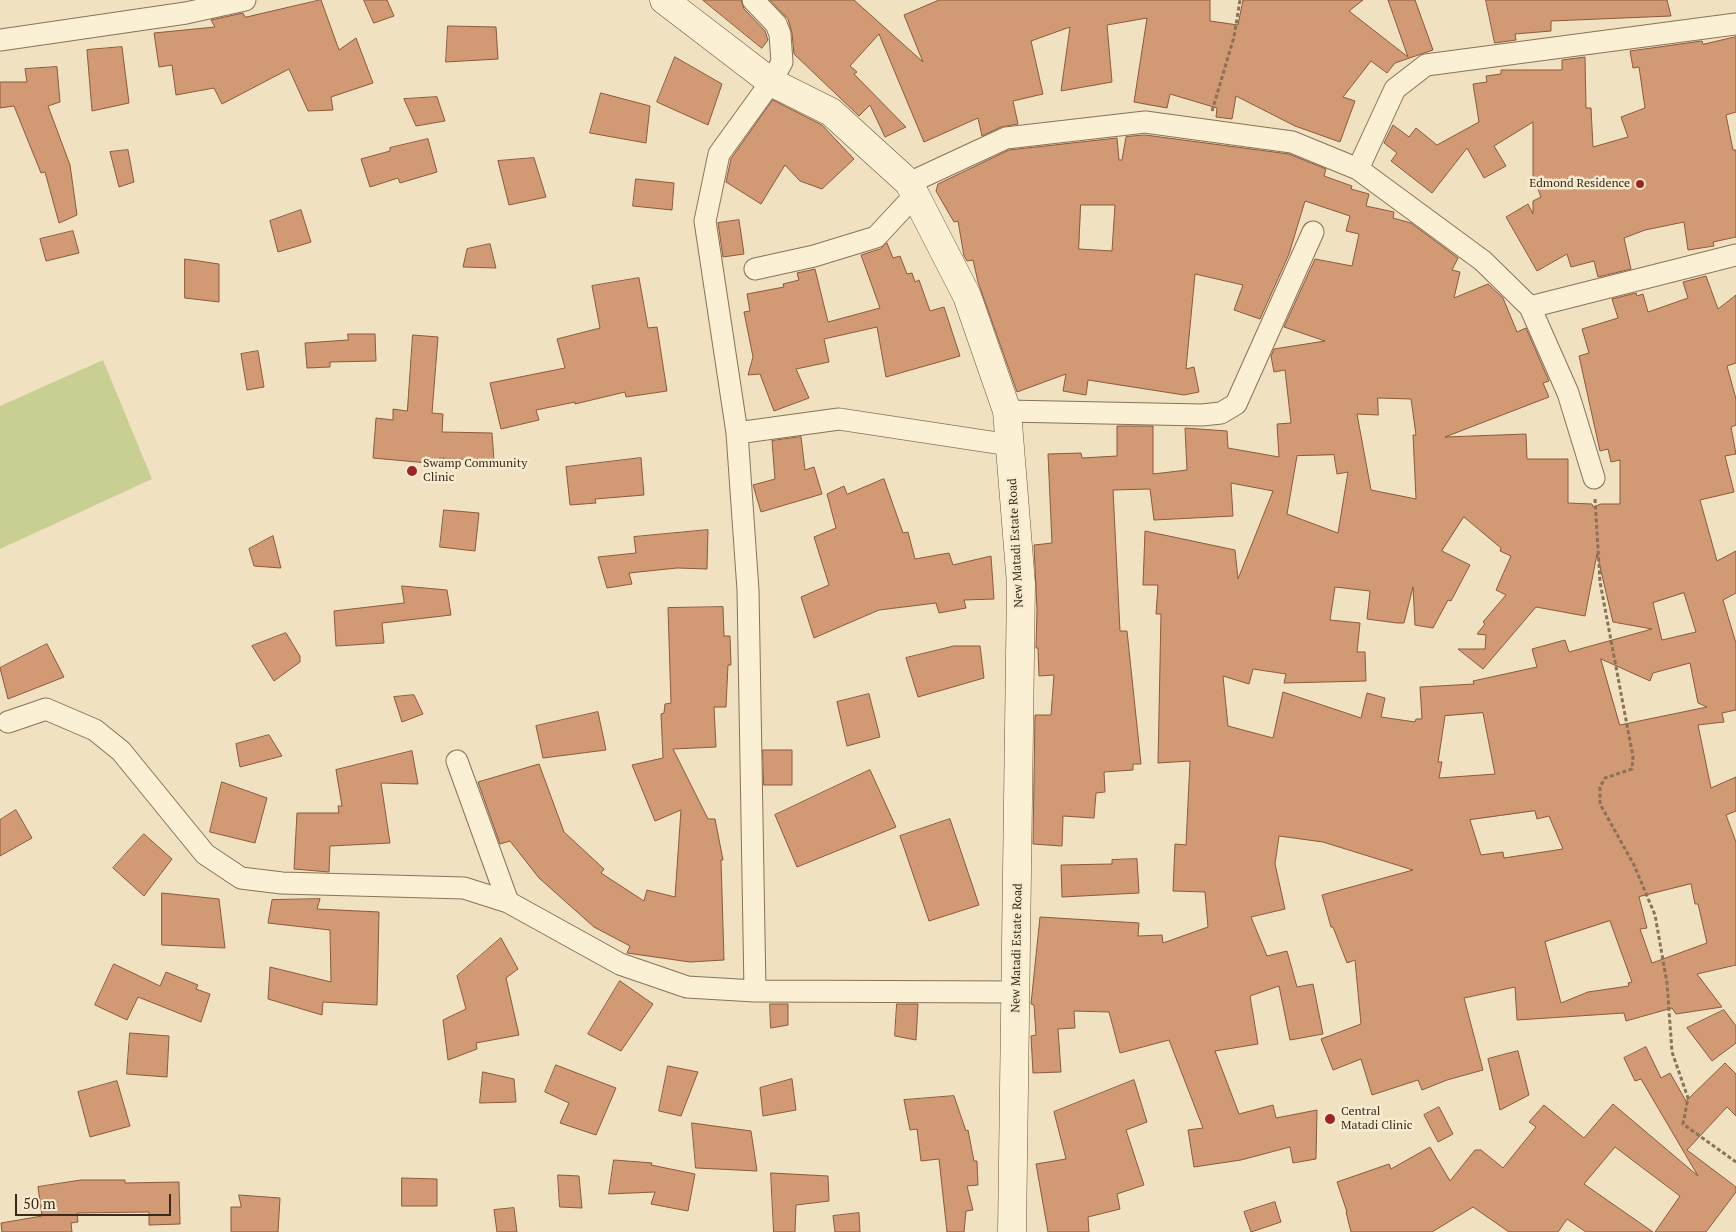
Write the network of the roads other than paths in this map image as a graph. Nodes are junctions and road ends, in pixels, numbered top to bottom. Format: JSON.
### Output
{"nodes":[{"id":1,"x":245,"y":0,"type":"edge"},
{"id":2,"x":664,"y":0,"type":"edge"},
{"id":3,"x":753,"y":0,"type":"edge"},
{"id":4,"x":1736,"y":24,"type":"edge"},
{"id":5,"x":0,"y":40,"type":"edge"},
{"id":6,"x":770,"y":82,"type":"junction"},
{"id":7,"x":1358,"y":169,"type":"junction"},
{"id":8,"x":912,"y":189,"type":"junction"},
{"id":9,"x":1313,"y":232,"type":"dead end"},
{"id":10,"x":1736,"y":254,"type":"edge"},
{"id":11,"x":755,"y":269,"type":"dead end"},
{"id":12,"x":1530,"y":307,"type":"junction"},
{"id":13,"x":1007,"y":411,"type":"junction"},
{"id":14,"x":737,"y":433,"type":"junction"},
{"id":15,"x":1010,"y":445,"type":"junction"},
{"id":16,"x":1594,"y":478,"type":"road end"},
{"id":17,"x":8,"y":722,"type":"dead end"},
{"id":18,"x":457,"y":761,"type":"dead end"},
{"id":19,"x":508,"y":902,"type":"junction"},
{"id":20,"x":755,"y":991,"type":"junction"},
{"id":21,"x":1016,"y":992,"type":"junction"},
{"id":22,"x":1012,"y":1232,"type":"edge"}],
"edges":[{"from":1,"to":5,"type":"street"},
{"from":2,"to":6,"type":"street","name":"New Matadi Estate Road"},
{"from":3,"to":6,"type":"street"},
{"from":4,"to":7,"type":"street"},
{"from":6,"to":8,"type":"street","name":"New Matadi Estate Road"},
{"from":6,"to":14,"type":"street"},
{"from":7,"to":8,"type":"street"},
{"from":7,"to":12,"type":"street"},
{"from":8,"to":11,"type":"street"},
{"from":8,"to":13,"type":"street","name":"New Matadi Estate Road"},
{"from":9,"to":13,"type":"street"},
{"from":10,"to":12,"type":"street"},
{"from":12,"to":16,"type":"street"},
{"from":13,"to":15,"type":"street","name":"New Matadi Estate Road"},
{"from":14,"to":15,"type":"street"},
{"from":14,"to":20,"type":"street"},
{"from":15,"to":21,"type":"street","name":"New Matadi Estate Road"},
{"from":17,"to":19,"type":"street"},
{"from":18,"to":19,"type":"street"},
{"from":19,"to":20,"type":"street"},
{"from":20,"to":21,"type":"street"},
{"from":21,"to":22,"type":"street","name":"New Matadi Estate Road"}]}
